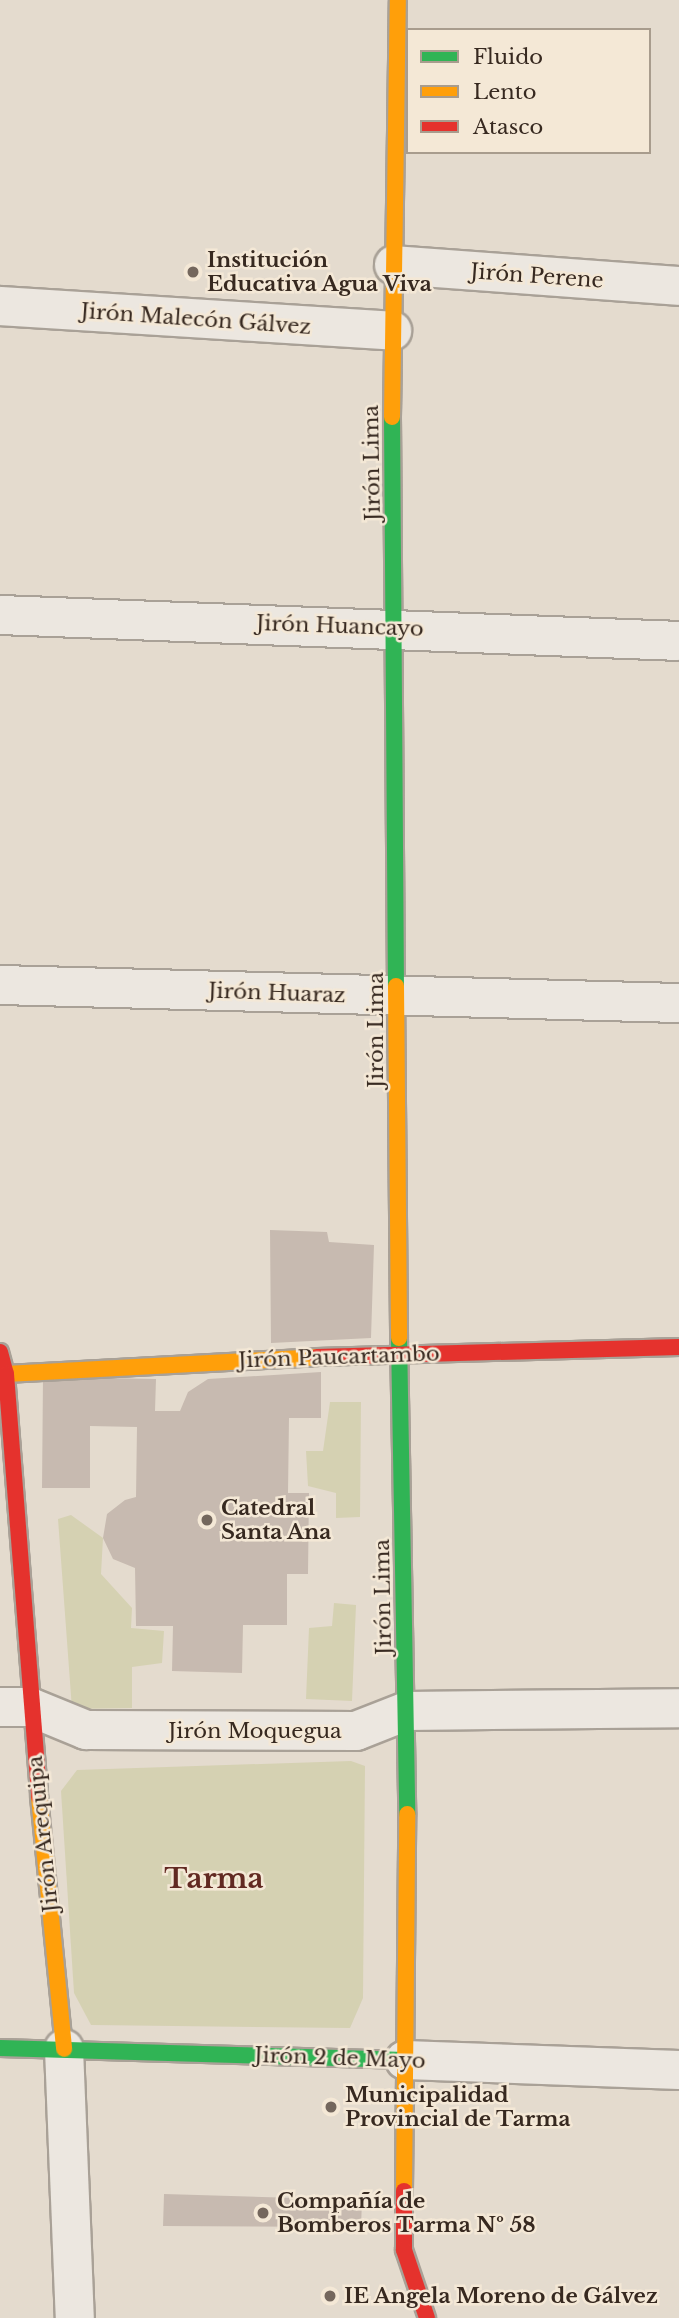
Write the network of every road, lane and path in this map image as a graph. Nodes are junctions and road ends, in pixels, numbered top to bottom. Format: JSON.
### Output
{"nodes":[{"id":1,"x":398,"y":0,"type":"edge"},
{"id":2,"x":394,"y":265,"type":"junction"},
{"id":3,"x":679,"y":286,"type":"edge"},
{"id":4,"x":0,"y":306,"type":"edge"},
{"id":5,"x":392,"y":331,"type":"junction"},
{"id":6,"x":0,"y":615,"type":"edge"},
{"id":7,"x":394,"y":628,"type":"junction"},
{"id":8,"x":679,"y":641,"type":"edge"},
{"id":9,"x":0,"y":985,"type":"edge"},
{"id":10,"x":397,"y":996,"type":"junction"},
{"id":11,"x":679,"y":1003,"type":"edge"},
{"id":12,"x":679,"y":1347,"type":"edge"},
{"id":13,"x":399,"y":1353,"type":"junction"},
{"id":14,"x":2,"y":1367,"type":"edge"},
{"id":15,"x":15,"y":1707,"type":"edge"},
{"id":16,"x":679,"y":1708,"type":"edge"},
{"id":17,"x":407,"y":1711,"type":"junction"},
{"id":18,"x":0,"y":2048,"type":"edge"},
{"id":19,"x":64,"y":2049,"type":"junction"},
{"id":20,"x":405,"y":2060,"type":"junction"},
{"id":21,"x":679,"y":2070,"type":"edge"},
{"id":22,"x":75,"y":2318,"type":"edge"},
{"id":23,"x":427,"y":2318,"type":"edge"}],
"edges":[{"from":1,"to":2,"type":"main road","name":"Jirón Lima"},
{"from":2,"to":3,"type":"street","name":"Jirón Perene"},
{"from":2,"to":5,"type":"main road","name":"Jirón Lima"},
{"from":4,"to":5,"type":"street","name":"Jirón Malecón Gálvez"},
{"from":5,"to":7,"type":"main road","name":"Jirón Lima"},
{"from":6,"to":7,"type":"street","name":"Jirón Huancayo"},
{"from":7,"to":8,"type":"street","name":"Jirón Huancayo"},
{"from":7,"to":10,"type":"main road","name":"Jirón Lima"},
{"from":9,"to":10,"type":"street","name":"Jirón Huaraz"},
{"from":10,"to":11,"type":"street","name":"Jirón Huaraz"},
{"from":10,"to":13,"type":"main road","name":"Jirón Lima"},
{"from":12,"to":13,"type":"main road","name":"Jirón Paucartambo"},
{"from":13,"to":14,"type":"main road","name":"Jirón Paucartambo"},
{"from":13,"to":17,"type":"main road","name":"Jirón Lima"},
{"from":14,"to":15,"type":"main road","name":"Jirón Arequipa"},
{"from":15,"to":17,"type":"street","name":"Jirón Moquegua"},
{"from":15,"to":19,"type":"main road","name":"Jirón Arequipa"},
{"from":16,"to":17,"type":"street","name":"Jirón Moquegua"},
{"from":17,"to":20,"type":"main road","name":"Jirón Lima"},
{"from":18,"to":19,"type":"main road","name":"Jirón 2 de Mayo"},
{"from":19,"to":20,"type":"main road","name":"Jirón 2 de Mayo"},
{"from":19,"to":22,"type":"street","name":"Jirón Arequipa"},
{"from":20,"to":21,"type":"street","name":"Jirón 2 de Mayo"},
{"from":20,"to":23,"type":"main road","name":"Jirón Lima"}]}
